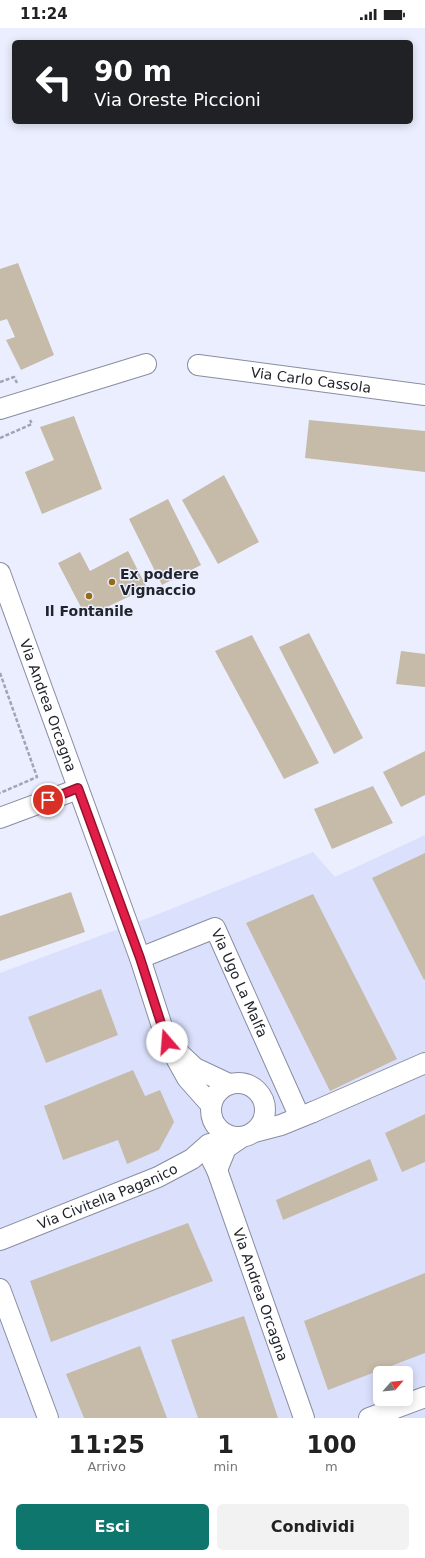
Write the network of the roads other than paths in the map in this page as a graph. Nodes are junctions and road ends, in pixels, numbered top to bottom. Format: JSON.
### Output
{"nodes":[{"id":1,"x":146,"y":364,"type":"dead end"},
{"id":2,"x":198,"y":365,"type":"dead end"},
{"id":3,"x":425,"y":395,"type":"edge"},
{"id":4,"x":0,"y":409,"type":"edge"},
{"id":5,"x":0,"y":573,"type":"edge"},
{"id":6,"x":78,"y":788,"type":"junction"},
{"id":7,"x":0,"y":818,"type":"edge"},
{"id":8,"x":140,"y":958,"type":"junction"},
{"id":9,"x":167,"y":1042,"type":"junction"},
{"id":10,"x":425,"y":1063,"type":"edge"},
{"id":11,"x":229,"y":1084,"type":"junction"},
{"id":12,"x":262,"y":1097,"type":"junction"},
{"id":13,"x":305,"y":1112,"type":"junction"},
{"id":14,"x":212,"y":1113,"type":"junction"},
{"id":15,"x":248,"y":1134,"type":"junction"},
{"id":16,"x":210,"y":1144,"type":"junction"},
{"id":17,"x":217,"y":1170,"type":"junction"},
{"id":18,"x":0,"y":1240,"type":"edge"},
{"id":19,"x":0,"y":1290,"type":"edge"},
{"id":20,"x":425,"y":1397,"type":"edge"},
{"id":21,"x":48,"y":1418,"type":"edge"},
{"id":22,"x":304,"y":1418,"type":"edge"},
{"id":23,"x":369,"y":1418,"type":"edge"}],
"edges":[{"from":1,"to":4,"type":"street"},
{"from":2,"to":3,"type":"street","name":"Via Carlo Cassola"},
{"from":5,"to":6,"type":"street","name":"Via Andrea Orcagna"},
{"from":6,"to":7,"type":"street"},
{"from":6,"to":8,"type":"street","name":"Via Andrea Orcagna"},
{"from":8,"to":9,"type":"street","name":"Via Andrea Orcagna"},
{"from":8,"to":13,"type":"street","name":"Via Ugo La Malfa"},
{"from":9,"to":11,"type":"street","name":"Via Andrea Orcagna"},
{"from":9,"to":14,"type":"street","name":"Via Andrea Orcagna"},
{"from":10,"to":13,"type":"street"},
{"from":11,"to":12,"type":"street","name":"Via Andrea Orcagna"},
{"from":11,"to":14,"type":"street","name":"Via Andrea Orcagna"},
{"from":12,"to":13,"type":"street","name":"Via Andrea Orcagna"},
{"from":12,"to":15,"type":"street"},
{"from":13,"to":15,"type":"street"},
{"from":14,"to":15,"type":"street","name":"Via Andrea Orcagna"},
{"from":14,"to":16,"type":"street","name":"Via Andrea Orcagna"},
{"from":15,"to":17,"type":"street"},
{"from":16,"to":17,"type":"street","name":"Via Andrea Orcagna"},
{"from":16,"to":18,"type":"street","name":"Via Civitella Paganico"},
{"from":17,"to":22,"type":"street","name":"Via Andrea Orcagna"},
{"from":19,"to":21,"type":"street"},
{"from":20,"to":23,"type":"street"}]}
